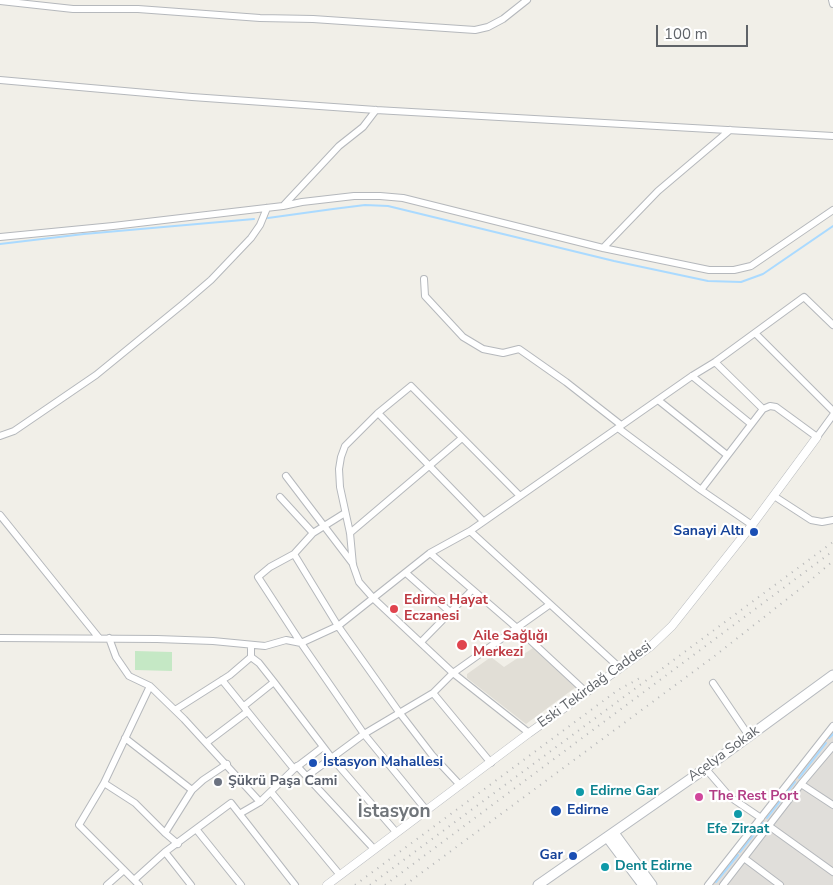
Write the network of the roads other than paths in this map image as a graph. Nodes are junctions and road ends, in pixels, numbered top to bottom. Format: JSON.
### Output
{"nodes":[{"id":1,"x":527,"y":0,"type":"edge"},
{"id":2,"x":832,"y":0,"type":"edge"},
{"id":3,"x":0,"y":1,"type":"edge"},
{"id":4,"x":833,"y":4,"type":"edge"},
{"id":5,"x":0,"y":80,"type":"edge"},
{"id":6,"x":376,"y":110,"type":"junction"},
{"id":7,"x":730,"y":130,"type":"junction"},
{"id":8,"x":833,"y":136,"type":"edge"},
{"id":9,"x":283,"y":206,"type":"junction"},
{"id":10,"x":268,"y":208,"type":"junction"},
{"id":11,"x":833,"y":210,"type":"edge"},
{"id":12,"x":0,"y":236,"type":"edge"},
{"id":13,"x":603,"y":248,"type":"junction"},
{"id":14,"x":424,"y":279,"type":"dead end"},
{"id":15,"x":833,"y":326,"type":"edge"},
{"id":16,"x":755,"y":334,"type":"junction"},
{"id":17,"x":715,"y":362,"type":"junction"},
{"id":18,"x":692,"y":376,"type":"junction"},
{"id":19,"x":658,"y":400,"type":"junction"},
{"id":20,"x":763,"y":408,"type":"junction"},
{"id":21,"x":833,"y":411,"type":"edge"},
{"id":22,"x":378,"y":413,"type":"junction"},
{"id":23,"x":833,"y":415,"type":"edge"},
{"id":24,"x":751,"y":424,"type":"junction"},
{"id":25,"x":620,"y":426,"type":"junction"},
{"id":26,"x":0,"y":436,"type":"edge"},
{"id":27,"x":462,"y":438,"type":"junction"},
{"id":28,"x":818,"y":438,"type":"junction"},
{"id":29,"x":727,"y":454,"type":"junction"},
{"id":30,"x":430,"y":466,"type":"junction"},
{"id":31,"x":286,"y":476,"type":"dead end"},
{"id":32,"x":701,"y":490,"type":"junction"},
{"id":33,"x":519,"y":494,"type":"junction"},
{"id":34,"x":774,"y":496,"type":"junction"},
{"id":35,"x":280,"y":497,"type":"dead end"},
{"id":36,"x":345,"y":513,"type":"junction"},
{"id":37,"x":0,"y":515,"type":"edge"},
{"id":38,"x":833,"y":520,"type":"edge"},
{"id":39,"x":483,"y":521,"type":"junction"},
{"id":40,"x":752,"y":525,"type":"junction"},
{"id":41,"x":324,"y":526,"type":"junction"},
{"id":42,"x":470,"y":531,"type":"junction"},
{"id":43,"x":313,"y":533,"type":"junction"},
{"id":44,"x":350,"y":533,"type":"junction"},
{"id":45,"x":430,"y":553,"type":"junction"},
{"id":46,"x":294,"y":554,"type":"junction"},
{"id":47,"x":354,"y":566,"type":"junction"},
{"id":48,"x":406,"y":573,"type":"junction"},
{"id":49,"x":472,"y":590,"type":"junction"},
{"id":50,"x":374,"y":600,"type":"junction"},
{"id":51,"x":549,"y":605,"type":"junction"},
{"id":52,"x":450,"y":612,"type":"junction"},
{"id":53,"x":338,"y":626,"type":"junction"},
{"id":54,"x":518,"y":628,"type":"junction"},
{"id":55,"x":0,"y":638,"type":"edge"},
{"id":56,"x":99,"y":638,"type":"junction"},
{"id":57,"x":109,"y":638,"type":"junction"},
{"id":58,"x":421,"y":642,"type":"junction"},
{"id":59,"x":301,"y":643,"type":"junction"},
{"id":60,"x":252,"y":646,"type":"junction"},
{"id":61,"x":251,"y":657,"type":"junction"},
{"id":62,"x":620,"y":668,"type":"junction"},
{"id":63,"x":453,"y":673,"type":"junction"},
{"id":64,"x":833,"y":676,"type":"edge"},
{"id":65,"x":222,"y":680,"type":"junction"},
{"id":66,"x":274,"y":682,"type":"junction"},
{"id":67,"x":713,"y":683,"type":"dead end"},
{"id":68,"x":150,"y":686,"type":"junction"},
{"id":69,"x":586,"y":692,"type":"junction"},
{"id":70,"x":433,"y":693,"type":"junction"},
{"id":71,"x":246,"y":709,"type":"junction"},
{"id":72,"x":175,"y":710,"type":"junction"},
{"id":73,"x":399,"y":712,"type":"junction"},
{"id":74,"x":833,"y":726,"type":"edge"},
{"id":75,"x":529,"y":733,"type":"junction"},
{"id":76,"x":364,"y":734,"type":"junction"},
{"id":77,"x":749,"y":736,"type":"junction"},
{"id":78,"x":125,"y":738,"type":"junction"},
{"id":79,"x":206,"y":743,"type":"junction"},
{"id":80,"x":833,"y":746,"type":"edge"},
{"id":81,"x":323,"y":747,"type":"junction"},
{"id":82,"x":331,"y":756,"type":"junction"},
{"id":83,"x":491,"y":763,"type":"junction"},
{"id":84,"x":227,"y":764,"type":"junction"},
{"id":85,"x":295,"y":767,"type":"junction"},
{"id":86,"x":705,"y":768,"type":"junction"},
{"id":87,"x":307,"y":776,"type":"junction"},
{"id":88,"x":104,"y":783,"type":"junction"},
{"id":89,"x":801,"y":784,"type":"junction"},
{"id":90,"x":460,"y":785,"type":"junction"},
{"id":91,"x":192,"y":790,"type":"junction"},
{"id":92,"x":271,"y":792,"type":"junction"},
{"id":93,"x":260,"y":802,"type":"junction"},
{"id":94,"x":833,"y":805,"type":"edge"},
{"id":95,"x":427,"y":810,"type":"junction"},
{"id":96,"x":241,"y":813,"type":"junction"},
{"id":97,"x":761,"y":818,"type":"junction"},
{"id":98,"x":770,"y":826,"type":"junction"},
{"id":99,"x":196,"y":829,"type":"junction"},
{"id":100,"x":396,"y":832,"type":"junction"},
{"id":101,"x":165,"y":833,"type":"junction"},
{"id":102,"x":611,"y":835,"type":"junction"},
{"id":103,"x":178,"y":844,"type":"junction"},
{"id":104,"x":374,"y":849,"type":"junction"},
{"id":105,"x":165,"y":852,"type":"junction"},
{"id":106,"x":744,"y":858,"type":"junction"},
{"id":107,"x":124,"y":870,"type":"junction"},
{"id":108,"x":833,"y":872,"type":"edge"},
{"id":109,"x":340,"y":875,"type":"junction"},
{"id":110,"x":136,"y":882,"type":"edge"},
{"id":111,"x":710,"y":884,"type":"edge"},
{"id":112,"x":107,"y":885,"type":"edge"},
{"id":113,"x":191,"y":885,"type":"edge"},
{"id":114,"x":241,"y":885,"type":"edge"},
{"id":115,"x":295,"y":885,"type":"edge"},
{"id":116,"x":327,"y":885,"type":"edge"},
{"id":117,"x":538,"y":885,"type":"edge"},
{"id":118,"x":643,"y":885,"type":"edge"},
{"id":119,"x":652,"y":885,"type":"edge"},
{"id":120,"x":723,"y":885,"type":"edge"},
{"id":121,"x":780,"y":885,"type":"edge"}],
"edges":[{"from":1,"to":3,"type":"street"},
{"from":2,"to":4,"type":"street"},
{"from":5,"to":6,"type":"street"},
{"from":6,"to":7,"type":"street"},
{"from":6,"to":9,"type":"street"},
{"from":7,"to":8,"type":"street"},
{"from":7,"to":13,"type":"street"},
{"from":9,"to":10,"type":"street"},
{"from":9,"to":13,"type":"street"},
{"from":10,"to":12,"type":"street"},
{"from":10,"to":26,"type":"street"},
{"from":11,"to":13,"type":"street"},
{"from":14,"to":25,"type":"street"},
{"from":15,"to":16,"type":"street"},
{"from":16,"to":17,"type":"street"},
{"from":16,"to":21,"type":"street"},
{"from":17,"to":18,"type":"street"},
{"from":17,"to":20,"type":"street"},
{"from":18,"to":19,"type":"street"},
{"from":18,"to":24,"type":"street"},
{"from":19,"to":25,"type":"street"},
{"from":19,"to":29,"type":"street"},
{"from":20,"to":24,"type":"street"},
{"from":20,"to":28,"type":"street"},
{"from":22,"to":27,"type":"street"},
{"from":22,"to":30,"type":"street"},
{"from":22,"to":36,"type":"street"},
{"from":23,"to":28,"type":"street"},
{"from":24,"to":29,"type":"street"},
{"from":25,"to":32,"type":"street"},
{"from":25,"to":33,"type":"street"},
{"from":27,"to":30,"type":"street"},
{"from":27,"to":33,"type":"street"},
{"from":28,"to":34,"type":"street","name":"Eski Tekirdağ Caddesi"},
{"from":29,"to":32,"type":"street"},
{"from":30,"to":39,"type":"street"},
{"from":30,"to":44,"type":"street"},
{"from":31,"to":41,"type":"street"},
{"from":32,"to":40,"type":"street"},
{"from":33,"to":39,"type":"street"},
{"from":34,"to":38,"type":"street"},
{"from":34,"to":40,"type":"street","name":"Eski Tekirdağ Caddesi"},
{"from":35,"to":43,"type":"street"},
{"from":36,"to":41,"type":"street"},
{"from":36,"to":44,"type":"street"},
{"from":37,"to":56,"type":"street"},
{"from":39,"to":42,"type":"street"},
{"from":40,"to":62,"type":"street","name":"Eski Tekirdağ Caddesi"},
{"from":41,"to":43,"type":"street"},
{"from":41,"to":47,"type":"street"},
{"from":42,"to":45,"type":"street"},
{"from":42,"to":51,"type":"street"},
{"from":43,"to":46,"type":"street"},
{"from":44,"to":47,"type":"street"},
{"from":45,"to":48,"type":"street"},
{"from":45,"to":49,"type":"street"},
{"from":46,"to":53,"type":"street"},
{"from":46,"to":59,"type":"street"},
{"from":47,"to":50,"type":"street"},
{"from":48,"to":50,"type":"street"},
{"from":48,"to":52,"type":"street"},
{"from":49,"to":52,"type":"street"},
{"from":49,"to":54,"type":"street"},
{"from":50,"to":53,"type":"street"},
{"from":50,"to":58,"type":"street"},
{"from":51,"to":54,"type":"street"},
{"from":51,"to":62,"type":"street"},
{"from":52,"to":58,"type":"street"},
{"from":53,"to":59,"type":"street"},
{"from":53,"to":73,"type":"street"},
{"from":54,"to":63,"type":"street"},
{"from":54,"to":69,"type":"street"},
{"from":55,"to":56,"type":"street"},
{"from":56,"to":57,"type":"street"},
{"from":57,"to":60,"type":"street"},
{"from":57,"to":68,"type":"street"},
{"from":58,"to":63,"type":"street"},
{"from":59,"to":60,"type":"street"},
{"from":59,"to":76,"type":"street"},
{"from":60,"to":61,"type":"street"},
{"from":61,"to":65,"type":"street"},
{"from":61,"to":66,"type":"street"},
{"from":62,"to":69,"type":"street","name":"Eski Tekirdağ Caddesi"},
{"from":63,"to":70,"type":"street"},
{"from":63,"to":75,"type":"street"},
{"from":64,"to":77,"type":"main road","name":"Açelya Sokak"},
{"from":65,"to":71,"type":"street"},
{"from":65,"to":72,"type":"street"},
{"from":66,"to":71,"type":"street"},
{"from":66,"to":81,"type":"street"},
{"from":67,"to":77,"type":"street"},
{"from":68,"to":72,"type":"street"},
{"from":68,"to":78,"type":"street"},
{"from":69,"to":75,"type":"street","name":"Eski Tekirdağ Caddesi"},
{"from":70,"to":73,"type":"street"},
{"from":70,"to":83,"type":"street"},
{"from":71,"to":79,"type":"street"},
{"from":71,"to":85,"type":"street"},
{"from":72,"to":79,"type":"street"},
{"from":73,"to":76,"type":"street"},
{"from":73,"to":90,"type":"street"},
{"from":74,"to":97,"type":"street"},
{"from":75,"to":83,"type":"street","name":"Eski Tekirdağ Caddesi"},
{"from":76,"to":82,"type":"street"},
{"from":76,"to":95,"type":"street"},
{"from":77,"to":86,"type":"main road","name":"Açelya Sokak"},
{"from":78,"to":88,"type":"street"},
{"from":78,"to":91,"type":"street"},
{"from":79,"to":84,"type":"street"},
{"from":80,"to":89,"type":"street"},
{"from":81,"to":82,"type":"street"},
{"from":81,"to":85,"type":"street"},
{"from":82,"to":87,"type":"street"},
{"from":82,"to":100,"type":"street"},
{"from":83,"to":90,"type":"street","name":"Eski Tekirdağ Caddesi"},
{"from":84,"to":91,"type":"street"},
{"from":84,"to":93,"type":"street"},
{"from":85,"to":87,"type":"street"},
{"from":85,"to":92,"type":"street"},
{"from":86,"to":97,"type":"street"},
{"from":86,"to":102,"type":"main road","name":"Açelya Sokak"},
{"from":87,"to":104,"type":"street"},
{"from":88,"to":101,"type":"street"},
{"from":88,"to":107,"type":"street"},
{"from":89,"to":94,"type":"street"},
{"from":89,"to":98,"type":"street"},
{"from":90,"to":95,"type":"street","name":"Eski Tekirdağ Caddesi"},
{"from":91,"to":101,"type":"street"},
{"from":92,"to":93,"type":"street"},
{"from":92,"to":109,"type":"street"},
{"from":93,"to":96,"type":"street"},
{"from":95,"to":100,"type":"street","name":"Eski Tekirdağ Caddesi"},
{"from":96,"to":99,"type":"street"},
{"from":96,"to":115,"type":"street"},
{"from":97,"to":111,"type":"street"},
{"from":98,"to":106,"type":"street"},
{"from":98,"to":108,"type":"street"},
{"from":99,"to":103,"type":"street"},
{"from":99,"to":114,"type":"street"},
{"from":100,"to":104,"type":"street","name":"Eski Tekirdağ Caddesi"},
{"from":101,"to":103,"type":"street"},
{"from":102,"to":117,"type":"main road","name":"Açelya Sokak"},
{"from":102,"to":118,"type":"main road"},
{"from":102,"to":119,"type":"main road"},
{"from":103,"to":105,"type":"street"},
{"from":104,"to":109,"type":"street","name":"Eski Tekirdağ Caddesi"},
{"from":105,"to":110,"type":"street"},
{"from":105,"to":113,"type":"street"},
{"from":106,"to":120,"type":"street"},
{"from":106,"to":121,"type":"street"},
{"from":107,"to":110,"type":"street"},
{"from":107,"to":112,"type":"street"},
{"from":109,"to":116,"type":"street","name":"Eski Tekirdağ Caddesi"}]}
